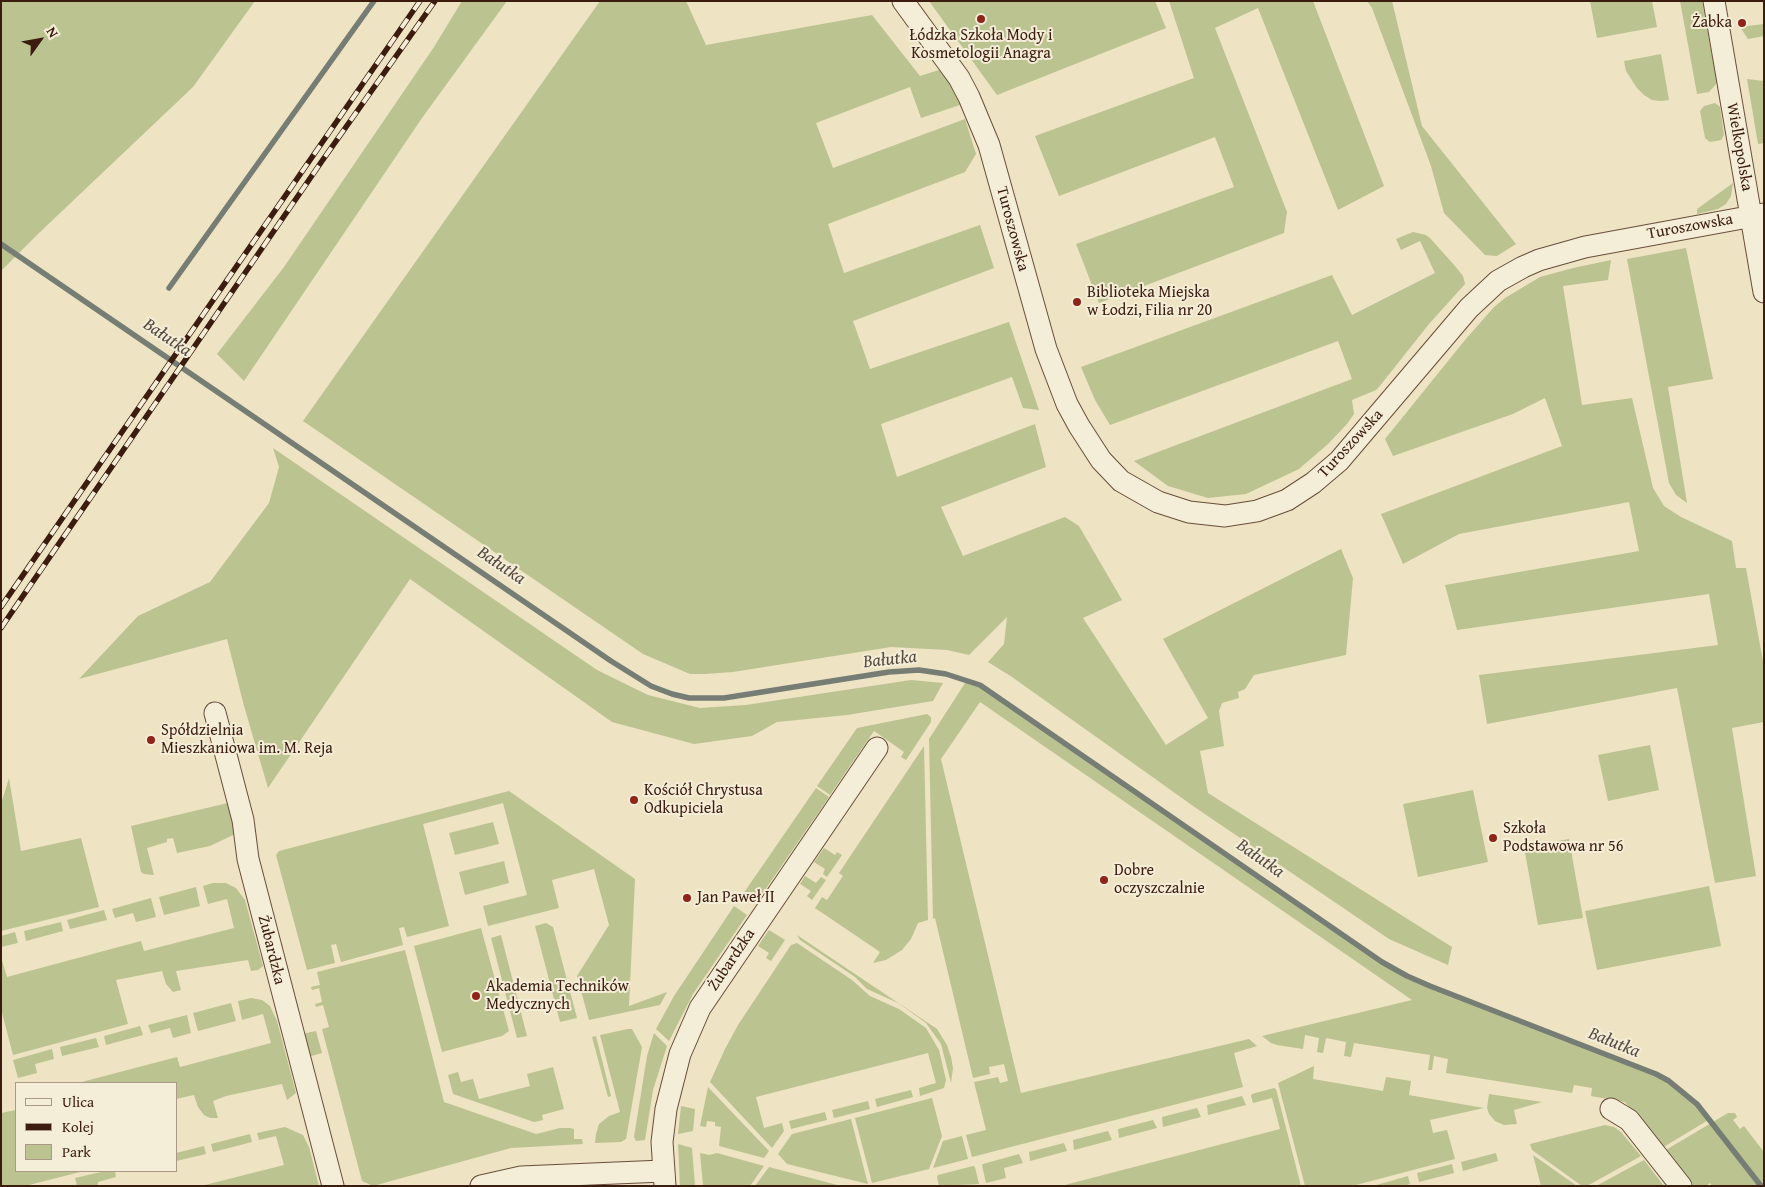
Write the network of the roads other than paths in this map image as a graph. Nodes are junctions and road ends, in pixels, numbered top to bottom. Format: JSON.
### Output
{"nodes":[{"id":1,"x":904,"y":1,"type":"edge"},
{"id":2,"x":1714,"y":1,"type":"edge"},
{"id":3,"x":1757,"y":215,"type":"edge"},
{"id":4,"x":1764,"y":292,"type":"edge"},
{"id":5,"x":215,"y":713,"type":"dead end"},
{"id":6,"x":877,"y":748,"type":"dead end"},
{"id":7,"x":1611,"y":1109,"type":"dead end"},
{"id":8,"x":664,"y":1178,"type":"edge"},
{"id":9,"x":333,"y":1186,"type":"edge"},
{"id":10,"x":481,"y":1186,"type":"edge"},
{"id":11,"x":1681,"y":1186,"type":"edge"}],
"edges":[{"from":1,"to":3,"type":"street","name":"Turoszowska"},
{"from":2,"to":3,"type":"street","name":"Wielkopolska"},
{"from":3,"to":4,"type":"street","name":"Wielkopolska"},
{"from":5,"to":9,"type":"street","name":"Żubardzka"},
{"from":6,"to":8,"type":"street","name":"Żubardzka"},
{"from":7,"to":11,"type":"street"},
{"from":8,"to":10,"type":"street","name":"Żubardzka"}]}
